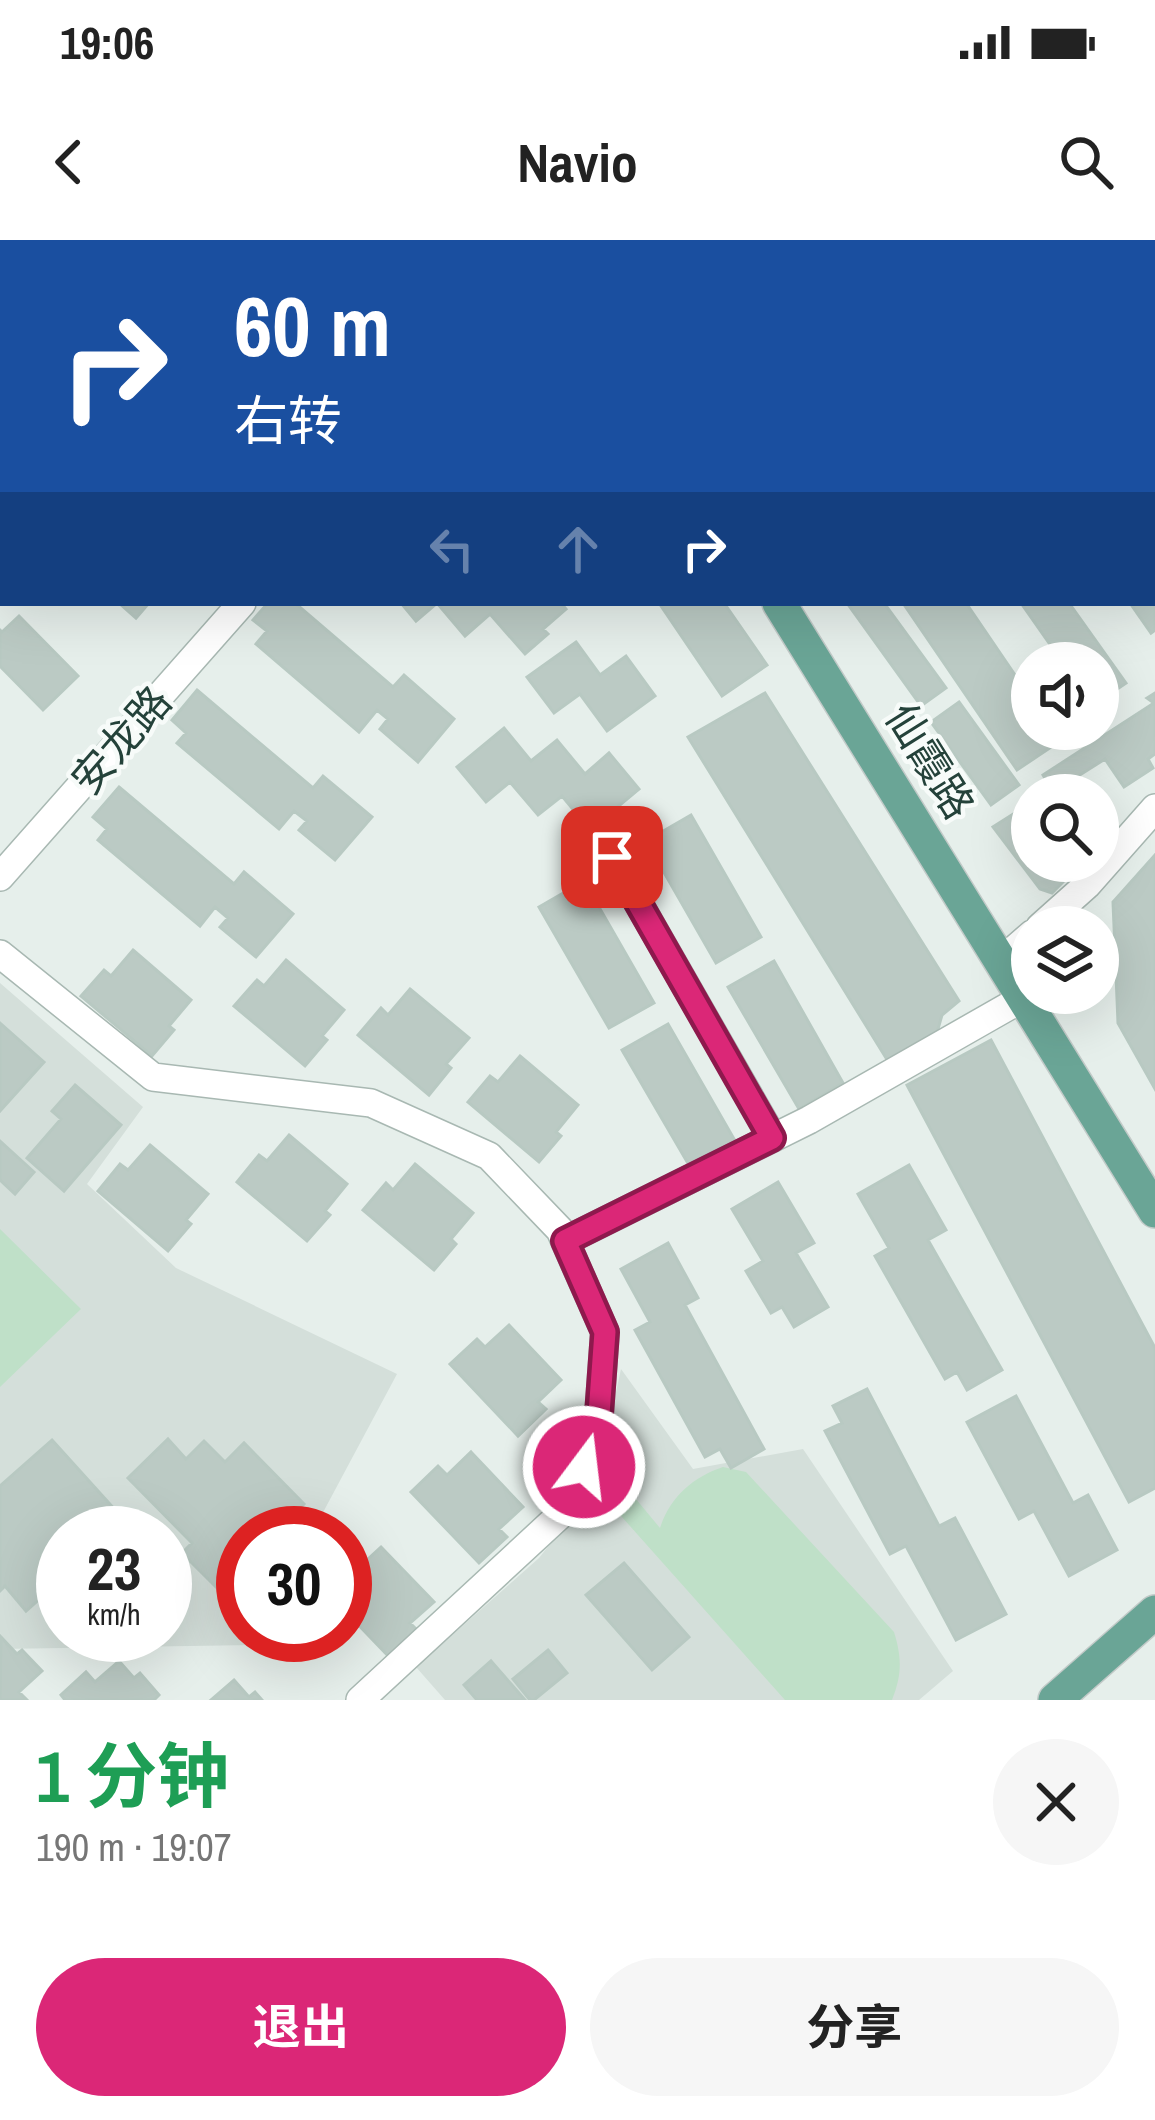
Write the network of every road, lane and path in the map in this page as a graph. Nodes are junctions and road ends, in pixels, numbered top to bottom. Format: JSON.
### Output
{"nodes":[{"id":1,"x":239,"y":606,"type":"edge"},
{"id":2,"x":781,"y":606,"type":"edge"},
{"id":3,"x":1155,"y":808,"type":"edge"},
{"id":4,"x":612,"y":857,"type":"dead end"},
{"id":5,"x":0,"y":877,"type":"edge"},
{"id":6,"x":1065,"y":906,"type":"edge"},
{"id":7,"x":1011,"y":953,"type":"edge"},
{"id":8,"x":0,"y":954,"type":"edge"},
{"id":9,"x":1001,"y":962,"type":"junction"},
{"id":10,"x":1011,"y":978,"type":"edge"},
{"id":11,"x":1011,"y":1005,"type":"edge"},
{"id":12,"x":1033,"y":1014,"type":"edge"},
{"id":13,"x":772,"y":1138,"type":"junction"},
{"id":14,"x":1155,"y":1210,"type":"edge"},
{"id":15,"x":565,"y":1241,"type":"junction"},
{"id":16,"x":1155,"y":1612,"type":"edge"},
{"id":17,"x":380,"y":1694,"type":"edge"},
{"id":18,"x":1055,"y":1700,"type":"edge"}],
"edges":[{"from":1,"to":5,"type":"street","name":"安龙路"},
{"from":2,"to":9,"type":"main road","name":"仙霞路"},
{"from":3,"to":6,"type":"street"},
{"from":4,"to":13,"type":"street"},
{"from":7,"to":9,"type":"street"},
{"from":8,"to":15,"type":"street"},
{"from":9,"to":10,"type":"main road","name":"仙霞路"},
{"from":11,"to":13,"type":"street"},
{"from":12,"to":14,"type":"main road","name":"仙霞路"},
{"from":13,"to":15,"type":"street"},
{"from":15,"to":17,"type":"street"},
{"from":16,"to":18,"type":"main road"}]}
